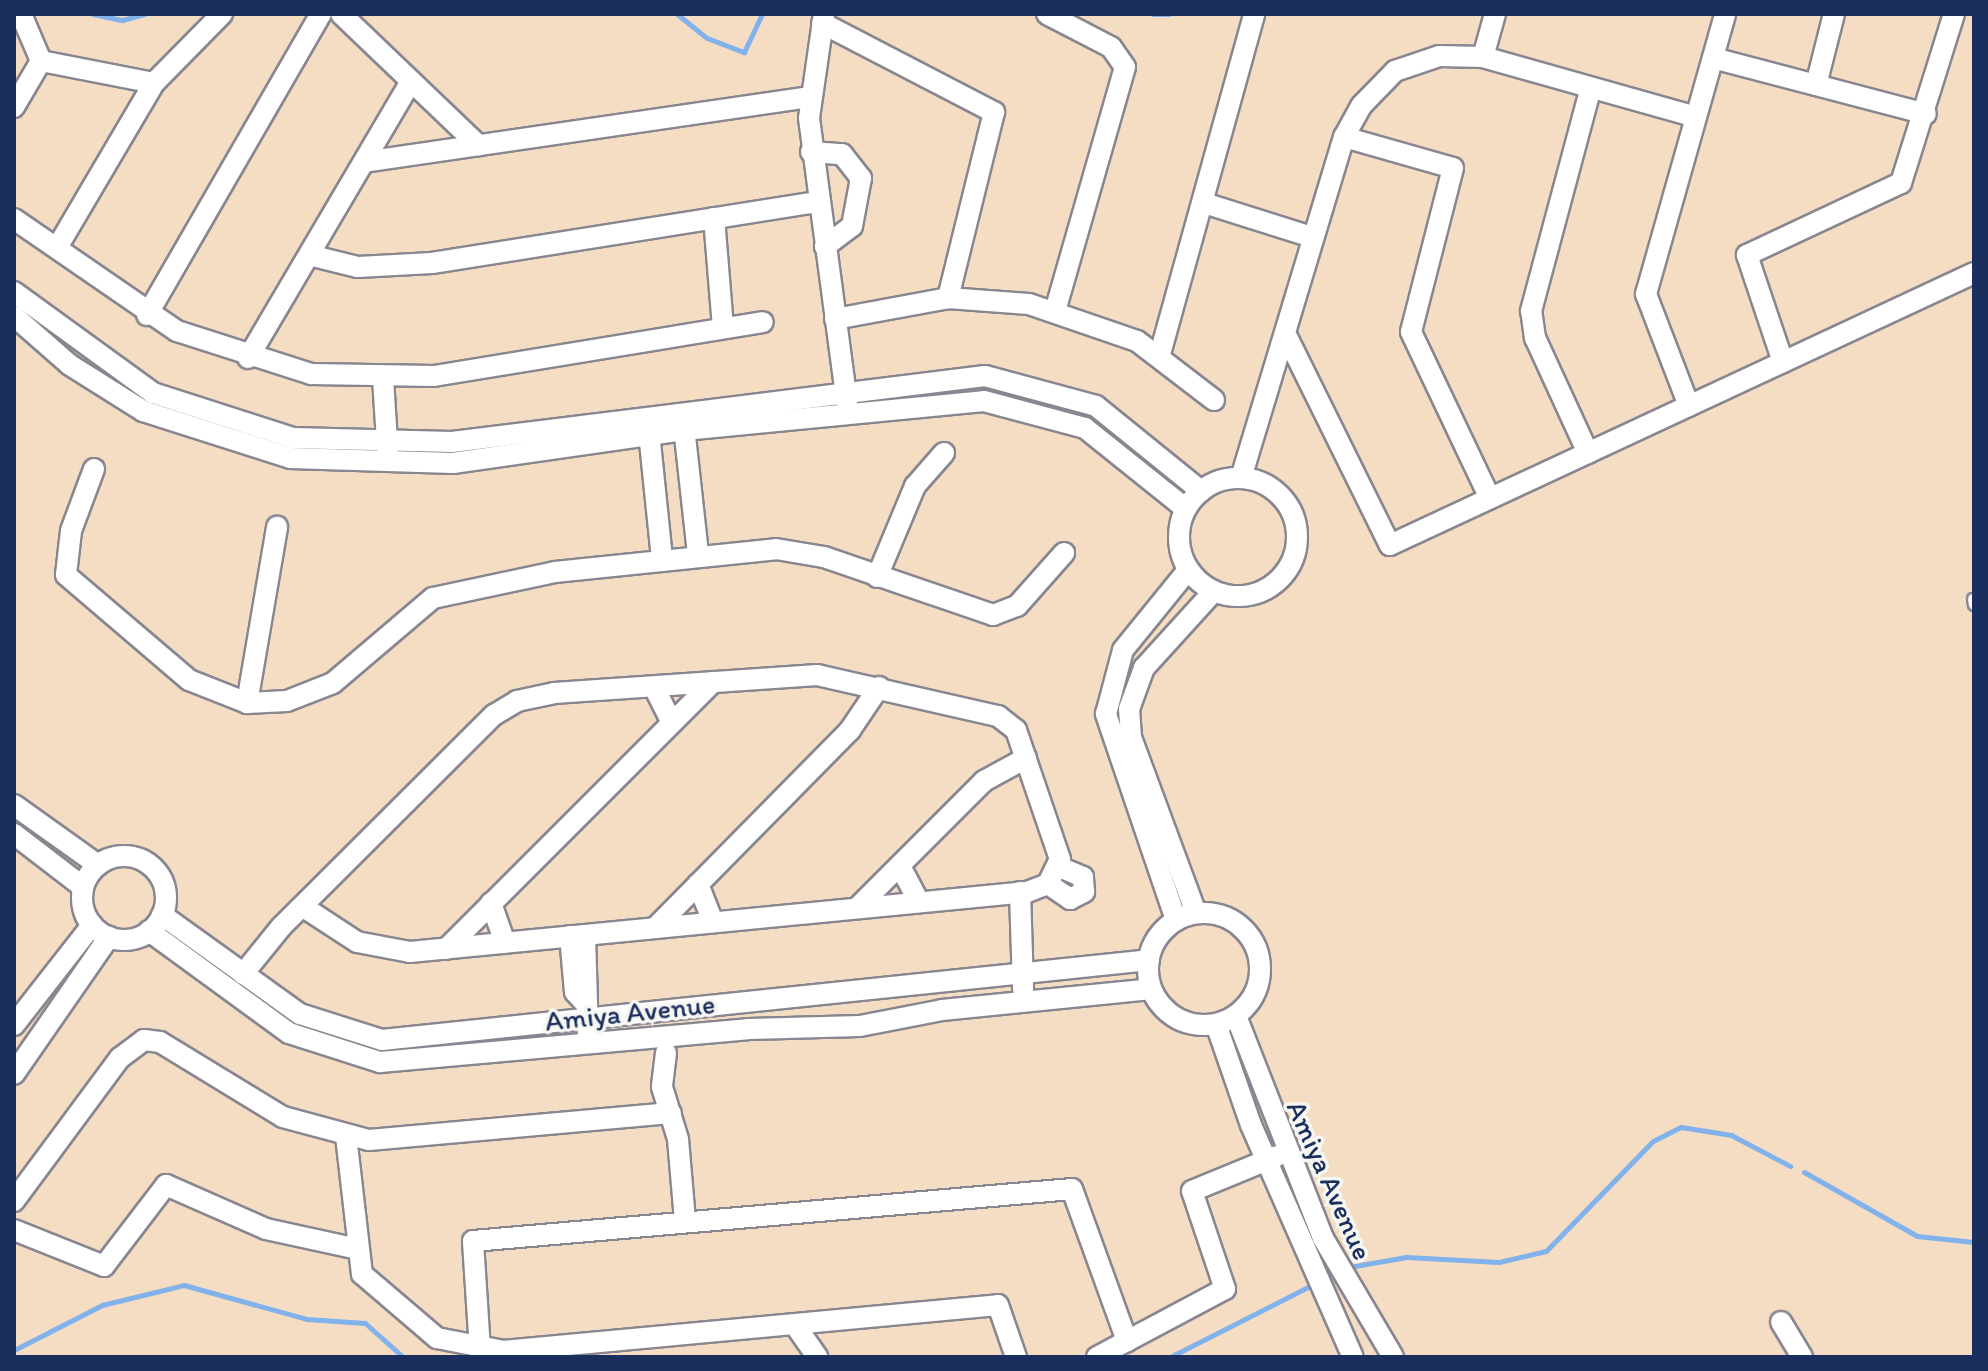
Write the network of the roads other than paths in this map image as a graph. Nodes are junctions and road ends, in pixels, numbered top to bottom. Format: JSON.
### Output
{"nodes":[{"id":1,"x":21,"y":14,"type":"edge"},
{"id":2,"x":222,"y":14,"type":"edge"},
{"id":3,"x":321,"y":14,"type":"edge"},
{"id":4,"x":341,"y":14,"type":"edge"},
{"id":5,"x":1047,"y":14,"type":"edge"},
{"id":6,"x":1254,"y":14,"type":"edge"},
{"id":7,"x":1495,"y":14,"type":"edge"},
{"id":8,"x":1725,"y":14,"type":"edge"},
{"id":9,"x":1834,"y":14,"type":"edge"},
{"id":10,"x":1954,"y":14,"type":"edge"},
{"id":11,"x":823,"y":18,"type":"edge"},
{"id":12,"x":1483,"y":57,"type":"junction"},
{"id":13,"x":1713,"y":58,"type":"junction"},
{"id":14,"x":41,"y":61,"type":"junction"},
{"id":15,"x":411,"y":81,"type":"junction"},
{"id":16,"x":154,"y":83,"type":"junction"},
{"id":17,"x":1816,"y":85,"type":"junction"},
{"id":18,"x":1590,"y":91,"type":"junction"},
{"id":19,"x":809,"y":97,"type":"junction"},
{"id":20,"x":14,"y":107,"type":"edge"},
{"id":21,"x":1926,"y":114,"type":"junction"},
{"id":22,"x":1696,"y":117,"type":"junction"},
{"id":23,"x":1344,"y":137,"type":"junction"},
{"id":24,"x":478,"y":145,"type":"junction"},
{"id":25,"x":811,"y":152,"type":"junction"},
{"id":26,"x":364,"y":162,"type":"junction"},
{"id":27,"x":819,"y":202,"type":"junction"},
{"id":28,"x":1204,"y":203,"type":"junction"},
{"id":29,"x":714,"y":218,"type":"junction"},
{"id":30,"x":14,"y":219,"type":"edge"},
{"id":31,"x":1312,"y":237,"type":"junction"},
{"id":32,"x":58,"y":246,"type":"junction"},
{"id":33,"x":825,"y":246,"type":"junction"},
{"id":34,"x":309,"y":255,"type":"junction"},
{"id":35,"x":1974,"y":273,"type":"edge"},
{"id":36,"x":14,"y":292,"type":"edge"},
{"id":37,"x":948,"y":298,"type":"junction"},
{"id":38,"x":1055,"y":311,"type":"junction"},
{"id":39,"x":147,"y":315,"type":"junction"},
{"id":40,"x":14,"y":316,"type":"edge"},
{"id":41,"x":835,"y":319,"type":"junction"},
{"id":42,"x":763,"y":322,"type":"dead end"},
{"id":43,"x":723,"y":328,"type":"junction"},
{"id":44,"x":1287,"y":337,"type":"junction"},
{"id":45,"x":1160,"y":354,"type":"junction"},
{"id":46,"x":248,"y":358,"type":"junction"},
{"id":47,"x":1783,"y":362,"type":"junction"},
{"id":48,"x":383,"y":378,"type":"junction"},
{"id":49,"x":846,"y":389,"type":"junction"},
{"id":50,"x":1214,"y":400,"type":"dead end"},
{"id":51,"x":1689,"y":406,"type":"junction"},
{"id":52,"x":849,"y":413,"type":"junction"},
{"id":53,"x":683,"y":420,"type":"junction"},
{"id":54,"x":648,"y":425,"type":"junction"},
{"id":55,"x":944,"y":453,"type":"dead end"},
{"id":56,"x":1588,"y":453,"type":"junction"},
{"id":57,"x":388,"y":455,"type":"junction"},
{"id":58,"x":94,"y":469,"type":"dead end"},
{"id":59,"x":1241,"y":478,"type":"junction"},
{"id":60,"x":1201,"y":491,"type":"junction"},
{"id":61,"x":1490,"y":498,"type":"junction"},
{"id":62,"x":1186,"y":509,"type":"junction"},
{"id":63,"x":277,"y":527,"type":"dead end"},
{"id":64,"x":698,"y":553,"type":"junction"},
{"id":65,"x":1064,"y":553,"type":"dead end"},
{"id":66,"x":662,"y":558,"type":"junction"},
{"id":67,"x":1188,"y":570,"type":"junction"},
{"id":68,"x":877,"y":577,"type":"junction"},
{"id":69,"x":1214,"y":591,"type":"junction"},
{"id":70,"x":1149,"y":615,"type":"junction"},
{"id":71,"x":1134,"y":634,"type":"junction"},
{"id":72,"x":1172,"y":636,"type":"junction"},
{"id":73,"x":1158,"y":652,"type":"junction"},
{"id":74,"x":713,"y":682,"type":"junction"},
{"id":75,"x":654,"y":687,"type":"junction"},
{"id":76,"x":879,"y":687,"type":"junction"},
{"id":77,"x":247,"y":703,"type":"junction"},
{"id":78,"x":672,"y":723,"type":"junction"},
{"id":79,"x":1026,"y":758,"type":"junction"},
{"id":80,"x":14,"y":805,"type":"edge"},
{"id":81,"x":14,"y":834,"type":"edge"},
{"id":82,"x":98,"y":865,"type":"junction"},
{"id":83,"x":900,"y":866,"type":"junction"},
{"id":84,"x":698,"y":884,"type":"junction"},
{"id":85,"x":83,"y":887,"type":"junction"},
{"id":86,"x":1014,"y":893,"type":"junction"},
{"id":87,"x":919,"y":902,"type":"junction"},
{"id":88,"x":491,"y":903,"type":"junction"},
{"id":89,"x":857,"y":908,"type":"junction"},
{"id":90,"x":299,"y":916,"type":"junction"},
{"id":91,"x":1186,"y":917,"type":"junction"},
{"id":92,"x":713,"y":922,"type":"junction"},
{"id":93,"x":156,"y":923,"type":"junction"},
{"id":94,"x":92,"y":925,"type":"junction"},
{"id":95,"x":655,"y":928,"type":"junction"},
{"id":96,"x":578,"y":936,"type":"junction"},
{"id":97,"x":109,"y":937,"type":"junction"},
{"id":98,"x":505,"y":943,"type":"junction"},
{"id":99,"x":446,"y":949,"type":"junction"},
{"id":100,"x":1149,"y":960,"type":"junction"},
{"id":101,"x":1108,"y":964,"type":"junction"},
{"id":102,"x":1021,"y":969,"type":"junction"},
{"id":103,"x":1065,"y":971,"type":"junction"},
{"id":104,"x":248,"y":978,"type":"junction"},
{"id":105,"x":1151,"y":989,"type":"junction"},
{"id":106,"x":1110,"y":993,"type":"junction"},
{"id":107,"x":1067,"y":997,"type":"junction"},
{"id":108,"x":1024,"y":1002,"type":"junction"},
{"id":109,"x":586,"y":1013,"type":"junction"},
{"id":110,"x":664,"y":1015,"type":"junction"},
{"id":111,"x":1236,"y":1016,"type":"junction"},
{"id":112,"x":1216,"y":1024,"type":"junction"},
{"id":113,"x":14,"y":1025,"type":"edge"},
{"id":114,"x":589,"y":1045,"type":"junction"},
{"id":115,"x":666,"y":1045,"type":"junction"},
{"id":116,"x":14,"y":1074,"type":"edge"},
{"id":117,"x":670,"y":1105,"type":"junction"},
{"id":118,"x":346,"y":1136,"type":"junction"},
{"id":119,"x":1275,"y":1156,"type":"junction"},
{"id":120,"x":14,"y":1201,"type":"edge"},
{"id":121,"x":685,"y":1220,"type":"junction"},
{"id":122,"x":14,"y":1230,"type":"edge"},
{"id":123,"x":358,"y":1249,"type":"junction"},
{"id":124,"x":1781,"y":1322,"type":"dead end"},
{"id":125,"x":795,"y":1325,"type":"junction"},
{"id":126,"x":1127,"y":1341,"type":"junction"},
{"id":127,"x":480,"y":1350,"type":"junction"},
{"id":128,"x":817,"y":1357,"type":"edge"},
{"id":129,"x":1016,"y":1357,"type":"edge"},
{"id":130,"x":1097,"y":1357,"type":"edge"},
{"id":131,"x":1353,"y":1357,"type":"edge"},
{"id":132,"x":1393,"y":1357,"type":"edge"},
{"id":133,"x":1802,"y":1357,"type":"edge"}],
"edges":[{"from":1,"to":14,"type":"street"},
{"from":2,"to":16,"type":"street"},
{"from":3,"to":39,"type":"street"},
{"from":4,"to":15,"type":"street"},
{"from":5,"to":38,"type":"street"},
{"from":6,"to":28,"type":"street"},
{"from":7,"to":12,"type":"street"},
{"from":8,"to":13,"type":"street"},
{"from":9,"to":17,"type":"street"},
{"from":10,"to":21,"type":"street"},
{"from":11,"to":19,"type":"street"},
{"from":11,"to":37,"type":"street"},
{"from":12,"to":18,"type":"street"},
{"from":12,"to":23,"type":"street"},
{"from":13,"to":17,"type":"street"},
{"from":13,"to":22,"type":"street"},
{"from":14,"to":16,"type":"street"},
{"from":14,"to":20,"type":"street"},
{"from":15,"to":24,"type":"street"},
{"from":15,"to":26,"type":"street"},
{"from":16,"to":32,"type":"street"},
{"from":17,"to":21,"type":"street"},
{"from":18,"to":22,"type":"street"},
{"from":18,"to":56,"type":"street"},
{"from":19,"to":24,"type":"street"},
{"from":19,"to":25,"type":"street"},
{"from":21,"to":47,"type":"street"},
{"from":22,"to":51,"type":"street"},
{"from":23,"to":31,"type":"street"},
{"from":23,"to":61,"type":"street"},
{"from":24,"to":26,"type":"street"},
{"from":25,"to":27,"type":"street"},
{"from":25,"to":33,"type":"street"},
{"from":26,"to":34,"type":"street"},
{"from":27,"to":29,"type":"street"},
{"from":27,"to":33,"type":"street"},
{"from":28,"to":31,"type":"street"},
{"from":28,"to":45,"type":"street"},
{"from":29,"to":34,"type":"street"},
{"from":29,"to":43,"type":"street"},
{"from":30,"to":32,"type":"street"},
{"from":31,"to":44,"type":"street"},
{"from":32,"to":39,"type":"street"},
{"from":33,"to":41,"type":"street"},
{"from":34,"to":46,"type":"street"},
{"from":35,"to":47,"type":"street"},
{"from":36,"to":57,"type":"street"},
{"from":37,"to":38,"type":"street"},
{"from":37,"to":41,"type":"street"},
{"from":38,"to":45,"type":"street"},
{"from":39,"to":46,"type":"street"},
{"from":40,"to":57,"type":"street"},
{"from":41,"to":49,"type":"street"},
{"from":42,"to":43,"type":"street"},
{"from":43,"to":48,"type":"street"},
{"from":44,"to":59,"type":"street"},
{"from":44,"to":61,"type":"street"},
{"from":45,"to":50,"type":"street"},
{"from":46,"to":48,"type":"street"},
{"from":47,"to":51,"type":"street"},
{"from":48,"to":57,"type":"street"},
{"from":49,"to":52,"type":"street"},
{"from":49,"to":53,"type":"street"},
{"from":49,"to":60,"type":"street"},
{"from":51,"to":56,"type":"street"},
{"from":52,"to":53,"type":"street"},
{"from":52,"to":62,"type":"street"},
{"from":53,"to":54,"type":"street"},
{"from":53,"to":64,"type":"street"},
{"from":54,"to":57,"type":"street"},
{"from":54,"to":66,"type":"street"},
{"from":55,"to":68,"type":"street"},
{"from":56,"to":61,"type":"street"},
{"from":58,"to":77,"type":"street"},
{"from":59,"to":60,"type":"street"},
{"from":59,"to":69,"type":"street"},
{"from":60,"to":62,"type":"street"},
{"from":62,"to":67,"type":"street"},
{"from":63,"to":77,"type":"street"},
{"from":64,"to":66,"type":"street"},
{"from":64,"to":68,"type":"street"},
{"from":65,"to":68,"type":"street"},
{"from":66,"to":77,"type":"street"},
{"from":67,"to":69,"type":"street"},
{"from":67,"to":70,"type":"street"},
{"from":69,"to":72,"type":"street"},
{"from":70,"to":71,"type":"street"},
{"from":70,"to":72,"type":"street"},
{"from":71,"to":73,"type":"street"},
{"from":71,"to":91,"type":"street"},
{"from":72,"to":73,"type":"street"},
{"from":73,"to":91,"type":"street"},
{"from":74,"to":75,"type":"street"},
{"from":74,"to":76,"type":"street"},
{"from":74,"to":78,"type":"street"},
{"from":75,"to":78,"type":"street"},
{"from":75,"to":90,"type":"street"},
{"from":76,"to":79,"type":"street"},
{"from":76,"to":84,"type":"street"},
{"from":78,"to":88,"type":"street"},
{"from":79,"to":83,"type":"street"},
{"from":79,"to":86,"type":"street"},
{"from":80,"to":82,"type":"street"},
{"from":81,"to":85,"type":"street"},
{"from":82,"to":85,"type":"street"},
{"from":82,"to":93,"type":"street"},
{"from":83,"to":87,"type":"street"},
{"from":83,"to":89,"type":"street"},
{"from":84,"to":92,"type":"street"},
{"from":84,"to":95,"type":"street"},
{"from":85,"to":94,"type":"street"},
{"from":86,"to":87,"type":"street"},
{"from":86,"to":102,"type":"street"},
{"from":87,"to":89,"type":"street"},
{"from":88,"to":98,"type":"street"},
{"from":88,"to":99,"type":"street"},
{"from":89,"to":92,"type":"street"},
{"from":90,"to":99,"type":"street"},
{"from":90,"to":104,"type":"street"},
{"from":91,"to":100,"type":"street"},
{"from":91,"to":111,"type":"street"},
{"from":92,"to":95,"type":"street"},
{"from":93,"to":97,"type":"street"},
{"from":93,"to":104,"type":"street","name":"Amiya Avenue"},
{"from":93,"to":114,"type":"street","name":"Amiya Avenue"},
{"from":94,"to":97,"type":"street"},
{"from":94,"to":113,"type":"street"},
{"from":95,"to":96,"type":"street"},
{"from":96,"to":98,"type":"street"},
{"from":96,"to":109,"type":"street"},
{"from":97,"to":116,"type":"street"},
{"from":98,"to":99,"type":"street"},
{"from":100,"to":101,"type":"street","name":"Amiya Avenue"},
{"from":100,"to":105,"type":"street"},
{"from":101,"to":103,"type":"street","name":"Amiya Avenue"},
{"from":101,"to":106,"type":"street"},
{"from":102,"to":103,"type":"street","name":"Amiya Avenue"},
{"from":102,"to":108,"type":"street"},
{"from":102,"to":110,"type":"street","name":"Amiya Avenue"},
{"from":103,"to":107,"type":"street"},
{"from":104,"to":109,"type":"street","name":"Amiya Avenue"},
{"from":105,"to":106,"type":"street","name":"Amiya Avenue"},
{"from":105,"to":112,"type":"street"},
{"from":106,"to":107,"type":"street","name":"Amiya Avenue"},
{"from":107,"to":108,"type":"street","name":"Amiya Avenue"},
{"from":108,"to":115,"type":"street","name":"Amiya Avenue"},
{"from":109,"to":110,"type":"street","name":"Amiya Avenue"},
{"from":109,"to":114,"type":"street"},
{"from":110,"to":115,"type":"street"},
{"from":111,"to":112,"type":"street"},
{"from":111,"to":119,"type":"street","name":"Amiya Avenue"},
{"from":112,"to":119,"type":"street","name":"Amiya Avenue"},
{"from":114,"to":115,"type":"street","name":"Amiya Avenue"},
{"from":115,"to":117,"type":"street"},
{"from":117,"to":118,"type":"street"},
{"from":117,"to":121,"type":"street"},
{"from":118,"to":120,"type":"street"},
{"from":118,"to":123,"type":"street"},
{"from":119,"to":126,"type":"street"},
{"from":119,"to":131,"type":"street","name":"Amiya Avenue"},
{"from":119,"to":132,"type":"street","name":"Amiya Avenue"},
{"from":121,"to":126,"type":"street"},
{"from":121,"to":127,"type":"street"},
{"from":122,"to":123,"type":"street"},
{"from":123,"to":127,"type":"street"},
{"from":124,"to":133,"type":"street"},
{"from":125,"to":127,"type":"street"},
{"from":125,"to":128,"type":"street"},
{"from":125,"to":129,"type":"street"},
{"from":126,"to":130,"type":"street"}]}
